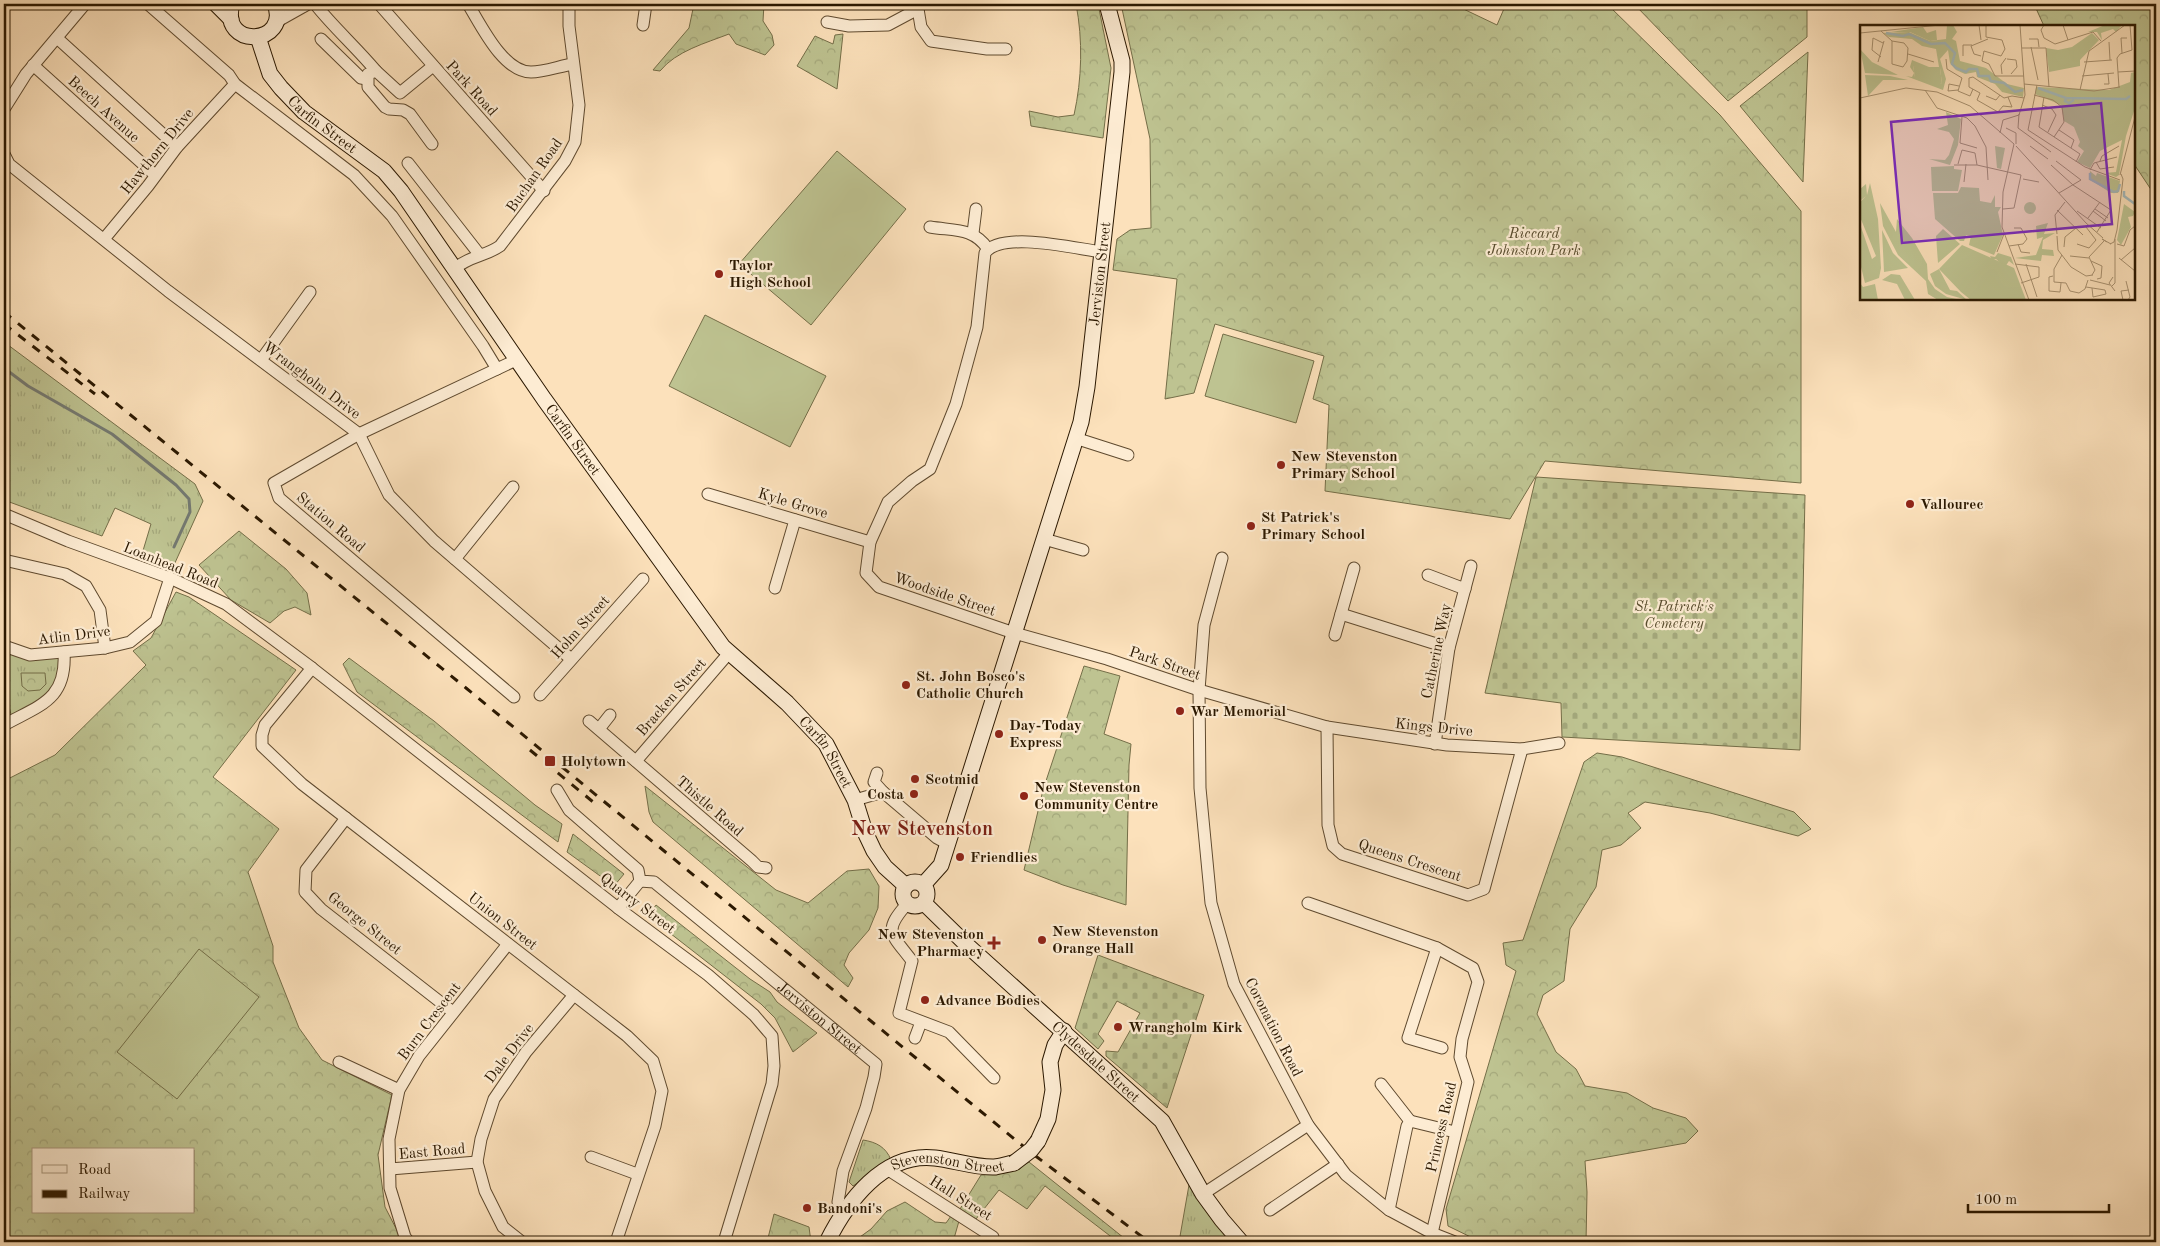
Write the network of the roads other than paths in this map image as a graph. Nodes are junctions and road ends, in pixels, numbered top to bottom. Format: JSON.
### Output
{"nodes":[{"id":1,"x":85,"y":4,"type":"edge"},
{"id":2,"x":148,"y":4,"type":"edge"},
{"id":3,"x":216,"y":4,"type":"edge"},
{"id":4,"x":309,"y":4,"type":"edge"},
{"id":5,"x":379,"y":4,"type":"edge"},
{"id":6,"x":468,"y":4,"type":"edge"},
{"id":7,"x":569,"y":4,"type":"edge"},
{"id":8,"x":646,"y":4,"type":"edge"},
{"id":9,"x":1108,"y":4,"type":"edge"},
{"id":10,"x":275,"y":5,"type":"edge"},
{"id":11,"x":916,"y":6,"type":"edge"},
{"id":12,"x":232,"y":11,"type":"edge"},
{"id":13,"x":827,"y":22,"type":"dead end"},
{"id":14,"x":642,"y":25,"type":"dead end"},
{"id":15,"x":274,"y":26,"type":"junction"},
{"id":16,"x":258,"y":37,"type":"junction"},
{"id":17,"x":56,"y":38,"type":"junction"},
{"id":18,"x":321,"y":39,"type":"dead end"},
{"id":19,"x":1006,"y":49,"type":"dead end"},
{"id":20,"x":573,"y":64,"type":"junction"},
{"id":21,"x":33,"y":65,"type":"junction"},
{"id":22,"x":433,"y":66,"type":"junction"},
{"id":23,"x":376,"y":71,"type":"junction"},
{"id":24,"x":367,"y":79,"type":"junction"},
{"id":25,"x":235,"y":84,"type":"junction"},
{"id":26,"x":281,"y":88,"type":"junction"},
{"id":27,"x":4,"y":109,"type":"edge"},
{"id":28,"x":432,"y":144,"type":"dead end"},
{"id":29,"x":177,"y":147,"type":"junction"},
{"id":30,"x":4,"y":154,"type":"edge"},
{"id":31,"x":408,"y":163,"type":"dead end"},
{"id":32,"x":155,"y":175,"type":"junction"},
{"id":33,"x":544,"y":191,"type":"junction"},
{"id":34,"x":976,"y":210,"type":"dead end"},
{"id":35,"x":930,"y":227,"type":"dead end"},
{"id":36,"x":973,"y":233,"type":"junction"},
{"id":37,"x":104,"y":239,"type":"junction"},
{"id":38,"x":988,"y":249,"type":"junction"},
{"id":39,"x":1102,"y":252,"type":"junction"},
{"id":40,"x":479,"y":254,"type":"junction"},
{"id":41,"x":454,"y":269,"type":"junction"},
{"id":42,"x":310,"y":292,"type":"dead end"},
{"id":43,"x":261,"y":360,"type":"junction"},
{"id":44,"x":516,"y":360,"type":"junction"},
{"id":45,"x":497,"y":369,"type":"junction"},
{"id":46,"x":359,"y":434,"type":"junction"},
{"id":47,"x":1075,"y":438,"type":"junction"},
{"id":48,"x":1128,"y":455,"type":"dead end"},
{"id":49,"x":513,"y":487,"type":"dead end"},
{"id":50,"x":708,"y":494,"type":"dead end"},
{"id":51,"x":4,"y":514,"type":"edge"},
{"id":52,"x":795,"y":520,"type":"junction"},
{"id":53,"x":1044,"y":539,"type":"junction"},
{"id":54,"x":870,"y":542,"type":"junction"},
{"id":55,"x":1083,"y":550,"type":"dead end"},
{"id":56,"x":1222,"y":558,"type":"dead end"},
{"id":57,"x":455,"y":559,"type":"junction"},
{"id":58,"x":4,"y":560,"type":"edge"},
{"id":59,"x":1471,"y":566,"type":"dead end"},
{"id":60,"x":1354,"y":568,"type":"dead end"},
{"id":61,"x":1428,"y":575,"type":"dead end"},
{"id":62,"x":170,"y":578,"type":"junction"},
{"id":63,"x":643,"y":579,"type":"dead end"},
{"id":64,"x":775,"y":588,"type":"dead end"},
{"id":65,"x":1465,"y":589,"type":"junction"},
{"id":66,"x":1341,"y":614,"type":"junction"},
{"id":67,"x":1014,"y":633,"type":"junction"},
{"id":68,"x":1335,"y":635,"type":"dead end"},
{"id":69,"x":4,"y":646,"type":"edge"},
{"id":70,"x":105,"y":648,"type":"junction"},
{"id":71,"x":1449,"y":648,"type":"junction"},
{"id":72,"x":64,"y":652,"type":"junction"},
{"id":73,"x":729,"y":653,"type":"junction"},
{"id":74,"x":571,"y":659,"type":"junction"},
{"id":75,"x":312,"y":668,"type":"junction"},
{"id":76,"x":1199,"y":690,"type":"junction"},
{"id":77,"x":540,"y":695,"type":"dead end"},
{"id":78,"x":514,"y":697,"type":"dead end"},
{"id":79,"x":610,"y":715,"type":"dead end"},
{"id":80,"x":590,"y":721,"type":"dead end"},
{"id":81,"x":1307,"y":721,"type":"joint"},
{"id":82,"x":4,"y":724,"type":"edge"},
{"id":83,"x":1327,"y":728,"type":"junction"},
{"id":84,"x":599,"y":729,"type":"junction"},
{"id":85,"x":1559,"y":743,"type":"dead end"},
{"id":86,"x":1435,"y":744,"type":"junction"},
{"id":87,"x":1522,"y":749,"type":"junction"},
{"id":88,"x":636,"y":761,"type":"junction"},
{"id":89,"x":877,"y":773,"type":"dead end"},
{"id":90,"x":557,"y":790,"type":"dead end"},
{"id":91,"x":883,"y":792,"type":"junction"},
{"id":92,"x":855,"y":800,"type":"junction"},
{"id":93,"x":346,"y":818,"type":"junction"},
{"id":94,"x":948,"y":844,"type":"junction"},
{"id":95,"x":766,"y":868,"type":"dead end"},
{"id":96,"x":640,"y":881,"type":"junction"},
{"id":97,"x":923,"y":885,"type":"junction"},
{"id":98,"x":906,"y":886,"type":"junction"},
{"id":99,"x":924,"y":903,"type":"junction"},
{"id":100,"x":907,"y":904,"type":"junction"},
{"id":101,"x":1308,"y":904,"type":"dead end"},
{"id":102,"x":618,"y":908,"type":"junction"},
{"id":103,"x":508,"y":944,"type":"junction"},
{"id":104,"x":1437,"y":948,"type":"junction"},
{"id":105,"x":574,"y":995,"type":"junction"},
{"id":106,"x":453,"y":1012,"type":"junction"},
{"id":107,"x":921,"y":1022,"type":"junction"},
{"id":108,"x":1064,"y":1031,"type":"junction"},
{"id":109,"x":915,"y":1038,"type":"dead end"},
{"id":110,"x":1442,"y":1048,"type":"dead end"},
{"id":111,"x":339,"y":1062,"type":"dead end"},
{"id":112,"x":994,"y":1078,"type":"dead end"},
{"id":113,"x":1381,"y":1084,"type":"dead end"},
{"id":114,"x":399,"y":1090,"type":"junction"},
{"id":115,"x":1410,"y":1121,"type":"junction"},
{"id":116,"x":1308,"y":1125,"type":"junction"},
{"id":117,"x":1455,"y":1132,"type":"junction"},
{"id":118,"x":591,"y":1157,"type":"dead end"},
{"id":119,"x":477,"y":1162,"type":"junction"},
{"id":120,"x":1338,"y":1164,"type":"junction"},
{"id":121,"x":887,"y":1169,"type":"junction"},
{"id":122,"x":390,"y":1170,"type":"junction"},
{"id":123,"x":638,"y":1174,"type":"junction"},
{"id":124,"x":1203,"y":1194,"type":"junction"},
{"id":125,"x":1270,"y":1210,"type":"dead end"},
{"id":126,"x":1389,"y":1210,"type":"junction"},
{"id":127,"x":844,"y":1212,"type":"junction"},
{"id":128,"x":1432,"y":1233,"type":"junction"},
{"id":129,"x":993,"y":1237,"type":"dead end"},
{"id":130,"x":409,"y":1242,"type":"edge"},
{"id":131,"x":522,"y":1242,"type":"edge"},
{"id":132,"x":616,"y":1242,"type":"edge"},
{"id":133,"x":724,"y":1242,"type":"edge"},
{"id":134,"x":827,"y":1242,"type":"edge"},
{"id":135,"x":1242,"y":1242,"type":"edge"},
{"id":136,"x":1455,"y":1242,"type":"edge"}],
"edges":[{"from":1,"to":17,"type":"street"},
{"from":2,"to":25,"type":"street"},
{"from":3,"to":12,"type":"main road"},
{"from":4,"to":10,"type":"street"},
{"from":4,"to":15,"type":"street"},
{"from":4,"to":23,"type":"street"},
{"from":5,"to":22,"type":"street","name":"Park Road"},
{"from":6,"to":20,"type":"street"},
{"from":7,"to":20,"type":"street","name":"Buchan Road"},
{"from":8,"to":14,"type":"street"},
{"from":9,"to":39,"type":"main road","name":"Jerviston Street"},
{"from":10,"to":15,"type":"main road","name":"Carfin Street"},
{"from":11,"to":13,"type":"street"},
{"from":11,"to":19,"type":"street"},
{"from":12,"to":16,"type":"main road"},
{"from":15,"to":16,"type":"main road"},
{"from":15,"to":26,"type":"main road","name":"Carfin Street"},
{"from":16,"to":26,"type":"main road","name":"Carfin Street"},
{"from":17,"to":21,"type":"street"},
{"from":17,"to":29,"type":"street","name":"Beech Avenue"},
{"from":18,"to":24,"type":"street"},
{"from":20,"to":33,"type":"street","name":"Buchan Road"},
{"from":21,"to":27,"type":"street"},
{"from":21,"to":32,"type":"street","name":"Beech Avenue"},
{"from":22,"to":23,"type":"street"},
{"from":22,"to":33,"type":"street","name":"Park Road"},
{"from":23,"to":24,"type":"street"},
{"from":24,"to":28,"type":"street"},
{"from":25,"to":29,"type":"street","name":"Hawthorn Drive"},
{"from":25,"to":45,"type":"street"},
{"from":26,"to":41,"type":"main road","name":"Carfin Street"},
{"from":29,"to":32,"type":"street","name":"Hawthorn Drive"},
{"from":30,"to":37,"type":"street","name":"Wrangholm Drive"},
{"from":31,"to":40,"type":"street"},
{"from":32,"to":37,"type":"street","name":"Hawthorn Drive"},
{"from":33,"to":40,"type":"street","name":"Buchan Road"},
{"from":34,"to":36,"type":"street"},
{"from":35,"to":36,"type":"street"},
{"from":36,"to":38,"type":"street"},
{"from":37,"to":43,"type":"street","name":"Wrangholm Drive"},
{"from":38,"to":39,"type":"street"},
{"from":38,"to":54,"type":"street","name":"Woodside Street"},
{"from":39,"to":47,"type":"main road","name":"Jerviston Street"},
{"from":40,"to":41,"type":"street","name":"Buchan Road"},
{"from":41,"to":44,"type":"main road","name":"Carfin Street"},
{"from":42,"to":43,"type":"street"},
{"from":43,"to":46,"type":"street","name":"Wrangholm Drive"},
{"from":44,"to":45,"type":"street","name":"Station Road"},
{"from":44,"to":73,"type":"main road","name":"Carfin Street"},
{"from":45,"to":46,"type":"street","name":"Station Road"},
{"from":46,"to":57,"type":"street","name":"Wrangholm Drive"},
{"from":46,"to":78,"type":"street","name":"Station Road"},
{"from":47,"to":48,"type":"street"},
{"from":47,"to":53,"type":"main road","name":"Jerviston Street"},
{"from":49,"to":57,"type":"street"},
{"from":50,"to":52,"type":"street","name":"Kyle Grove"},
{"from":51,"to":62,"type":"street","name":"Loanhead Road"},
{"from":52,"to":54,"type":"street","name":"Kyle Grove"},
{"from":52,"to":64,"type":"street"},
{"from":53,"to":55,"type":"street"},
{"from":53,"to":67,"type":"main road","name":"Jerviston Street"},
{"from":54,"to":67,"type":"street","name":"Woodside Street"},
{"from":56,"to":76,"type":"street","name":"Coronation Road"},
{"from":57,"to":74,"type":"street","name":"Wrangholm Drive"},
{"from":58,"to":70,"type":"street"},
{"from":59,"to":65,"type":"street","name":"Catherine Way"},
{"from":60,"to":66,"type":"street"},
{"from":61,"to":65,"type":"street"},
{"from":62,"to":70,"type":"street","name":"Atlin Drive"},
{"from":62,"to":75,"type":"street","name":"Loanhead Road"},
{"from":63,"to":74,"type":"street","name":"Holm Street"},
{"from":65,"to":71,"type":"street","name":"Catherine Way"},
{"from":66,"to":68,"type":"street"},
{"from":66,"to":71,"type":"street"},
{"from":67,"to":76,"type":"street","name":"Park Street"},
{"from":67,"to":94,"type":"main road","name":"Jerviston Street"},
{"from":69,"to":72,"type":"street","name":"Atlin Drive"},
{"from":70,"to":72,"type":"street","name":"Atlin Drive"},
{"from":71,"to":86,"type":"street","name":"Catherine Way"},
{"from":72,"to":82,"type":"street"},
{"from":73,"to":88,"type":"street","name":"Bracken Street"},
{"from":73,"to":92,"type":"main road","name":"Carfin Street"},
{"from":74,"to":77,"type":"street","name":"Holm Street"},
{"from":75,"to":93,"type":"street","name":"Union Street"},
{"from":75,"to":102,"type":"street","name":"Quarry Street"},
{"from":76,"to":81,"type":"street","name":"Park Street"},
{"from":76,"to":116,"type":"street","name":"Coronation Road"},
{"from":79,"to":84,"type":"street"},
{"from":80,"to":84,"type":"street","name":"Thistle Road"},
{"from":81,"to":83,"type":"street","name":"Kings Drive"},
{"from":83,"to":86,"type":"street","name":"Kings Drive"},
{"from":83,"to":87,"type":"street","name":"Queens Crescent"},
{"from":84,"to":88,"type":"street","name":"Thistle Road"},
{"from":85,"to":87,"type":"street","name":"Kings Drive"},
{"from":86,"to":87,"type":"street","name":"Kings Drive"},
{"from":88,"to":95,"type":"street","name":"Thistle Road"},
{"from":89,"to":91,"type":"street"},
{"from":90,"to":96,"type":"street"},
{"from":91,"to":92,"type":"street","name":"Carfin Street"},
{"from":91,"to":94,"type":"street"},
{"from":92,"to":98,"type":"main road","name":"Carfin Street"},
{"from":93,"to":103,"type":"street","name":"Union Street"},
{"from":93,"to":106,"type":"street","name":"George Street"},
{"from":94,"to":97,"type":"main road","name":"Jerviston Street"},
{"from":96,"to":102,"type":"street"},
{"from":96,"to":127,"type":"street","name":"Jerviston Street"},
{"from":97,"to":98,"type":"main road"},
{"from":97,"to":99,"type":"main road"},
{"from":98,"to":100,"type":"main road"},
{"from":99,"to":100,"type":"main road"},
{"from":99,"to":108,"type":"main road","name":"Clydesdale Street"},
{"from":100,"to":107,"type":"street"},
{"from":101,"to":104,"type":"street","name":"Princess Road"},
{"from":102,"to":133,"type":"street","name":"Quarry Street"},
{"from":103,"to":105,"type":"street","name":"Union Street"},
{"from":103,"to":106,"type":"street","name":"Burn Crescent"},
{"from":104,"to":110,"type":"street"},
{"from":104,"to":117,"type":"street","name":"Princess Road"},
{"from":105,"to":119,"type":"street","name":"Dale Drive"},
{"from":105,"to":123,"type":"street","name":"Union Street"},
{"from":106,"to":114,"type":"street","name":"Burn Crescent"},
{"from":107,"to":109,"type":"street"},
{"from":107,"to":112,"type":"street"},
{"from":108,"to":121,"type":"main road","name":"Stevenston Street","bridge":true},
{"from":108,"to":124,"type":"main road","name":"Clydesdale Street"},
{"from":111,"to":114,"type":"street"},
{"from":113,"to":115,"type":"street"},
{"from":114,"to":122,"type":"street","name":"Burn Crescent"},
{"from":115,"to":117,"type":"street"},
{"from":115,"to":126,"type":"street"},
{"from":116,"to":120,"type":"street","name":"Coronation Road"},
{"from":116,"to":124,"type":"street"},
{"from":117,"to":128,"type":"street","name":"Princess Road"},
{"from":118,"to":123,"type":"street"},
{"from":119,"to":122,"type":"street","name":"East Road"},
{"from":119,"to":131,"type":"street","name":"Dale Drive"},
{"from":120,"to":125,"type":"street"},
{"from":120,"to":126,"type":"street","name":"Coronation Road"},
{"from":121,"to":127,"type":"main road","name":"Stevenston Street"},
{"from":121,"to":129,"type":"street","name":"Hall Street"},
{"from":122,"to":130,"type":"street","name":"Burn Crescent"},
{"from":123,"to":132,"type":"street","name":"Union Street"},
{"from":124,"to":135,"type":"main road","name":"Clydesdale Street"},
{"from":126,"to":128,"type":"street","name":"Coronation Road"},
{"from":127,"to":134,"type":"main road","name":"Stevenston Street"},
{"from":128,"to":136,"type":"street","name":"Coronation Road"}]}
